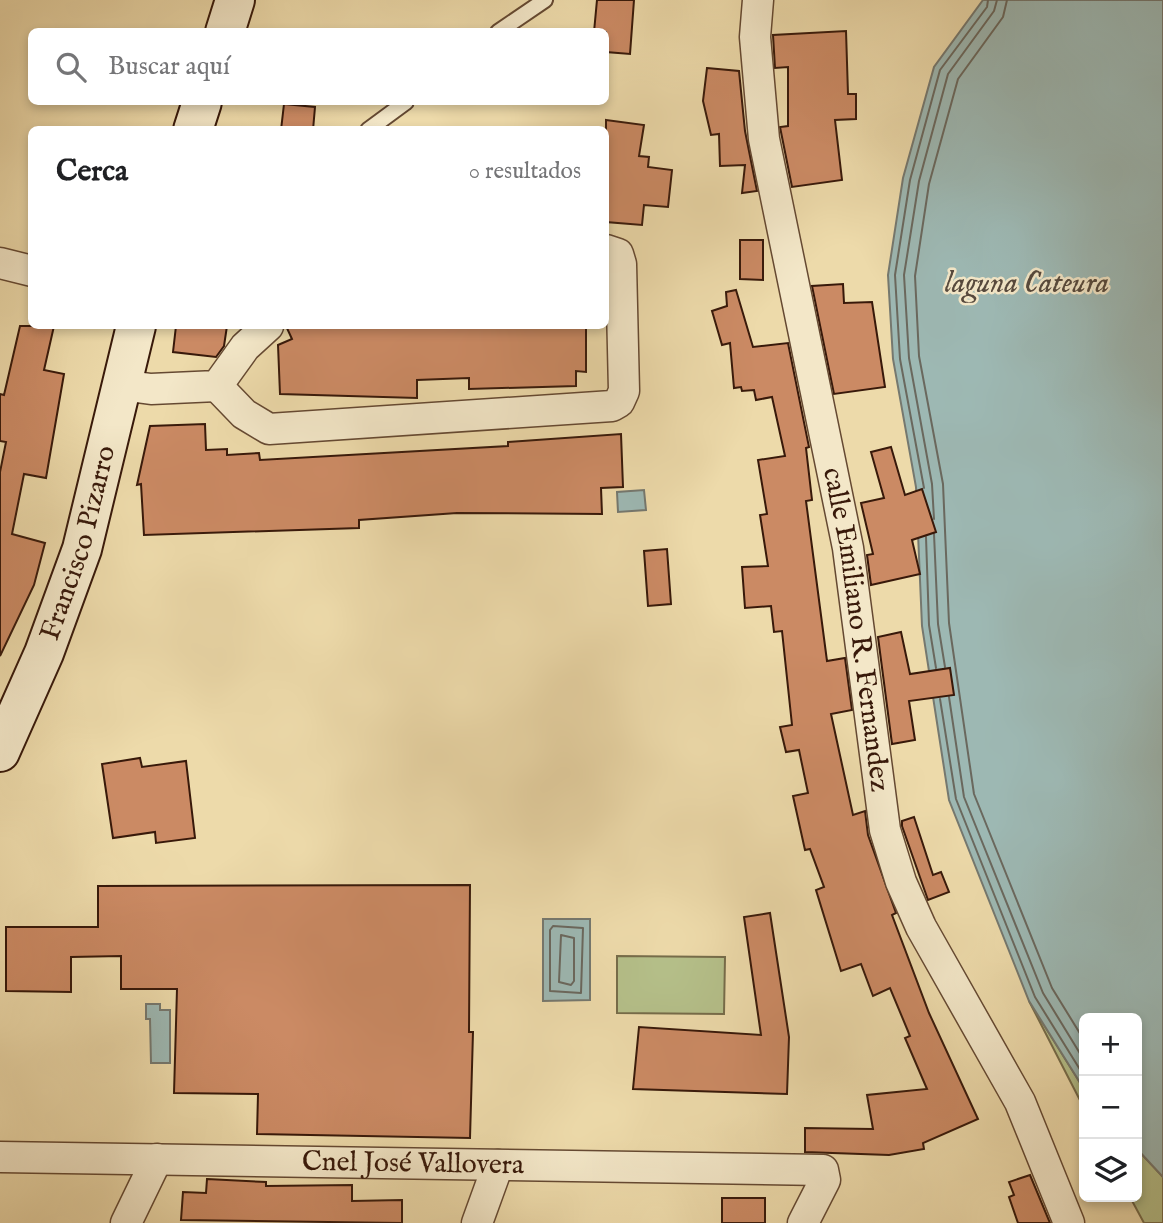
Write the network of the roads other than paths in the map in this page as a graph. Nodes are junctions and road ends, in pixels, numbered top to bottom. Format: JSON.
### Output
{"nodes":[{"id":1,"x":235,"y":0,"type":"edge"},
{"id":2,"x":545,"y":0,"type":"edge"},
{"id":3,"x":758,"y":0,"type":"edge"},
{"id":4,"x":226,"y":28,"type":"edge"},
{"id":5,"x":504,"y":28,"type":"edge"},
{"id":6,"x":201,"y":105,"type":"edge"},
{"id":7,"x":401,"y":105,"type":"edge"},
{"id":8,"x":194,"y":126,"type":"edge"},
{"id":9,"x":373,"y":126,"type":"edge"},
{"id":10,"x":609,"y":251,"type":"edge"},
{"id":11,"x":0,"y":263,"type":"edge"},
{"id":12,"x":28,"y":270,"type":"edge"},
{"id":13,"x":135,"y":329,"type":"edge"},
{"id":14,"x":265,"y":329,"type":"edge"},
{"id":15,"x":121,"y":386,"type":"junction"},
{"id":16,"x":217,"y":386,"type":"junction"},
{"id":17,"x":0,"y":752,"type":"edge"},
{"id":18,"x":0,"y":1157,"type":"edge"},
{"id":19,"x":157,"y":1159,"type":"junction"},
{"id":20,"x":498,"y":1165,"type":"junction"},
{"id":21,"x":126,"y":1223,"type":"edge"},
{"id":22,"x":477,"y":1223,"type":"edge"},
{"id":23,"x":803,"y":1223,"type":"edge"},
{"id":24,"x":1069,"y":1223,"type":"edge"}],
"edges":[{"from":1,"to":4,"type":"street"},
{"from":2,"to":5,"type":"lane"},
{"from":3,"to":24,"type":"street","name":"calle Emiliano R. Fernandez"},
{"from":6,"to":8,"type":"street"},
{"from":7,"to":9,"type":"lane"},
{"from":10,"to":16,"type":"street"},
{"from":11,"to":12,"type":"street"},
{"from":13,"to":15,"type":"street","name":"Francisco Pizarro"},
{"from":14,"to":16,"type":"street"},
{"from":15,"to":16,"type":"street"},
{"from":15,"to":17,"type":"street","name":"Francisco Pizarro"},
{"from":18,"to":19,"type":"street","name":"Cnel José Vallovera"},
{"from":19,"to":20,"type":"street","name":"Cnel José Vallovera"},
{"from":19,"to":21,"type":"street"},
{"from":20,"to":22,"type":"street"},
{"from":20,"to":23,"type":"street","name":"Cnel José Vallovera"}]}
